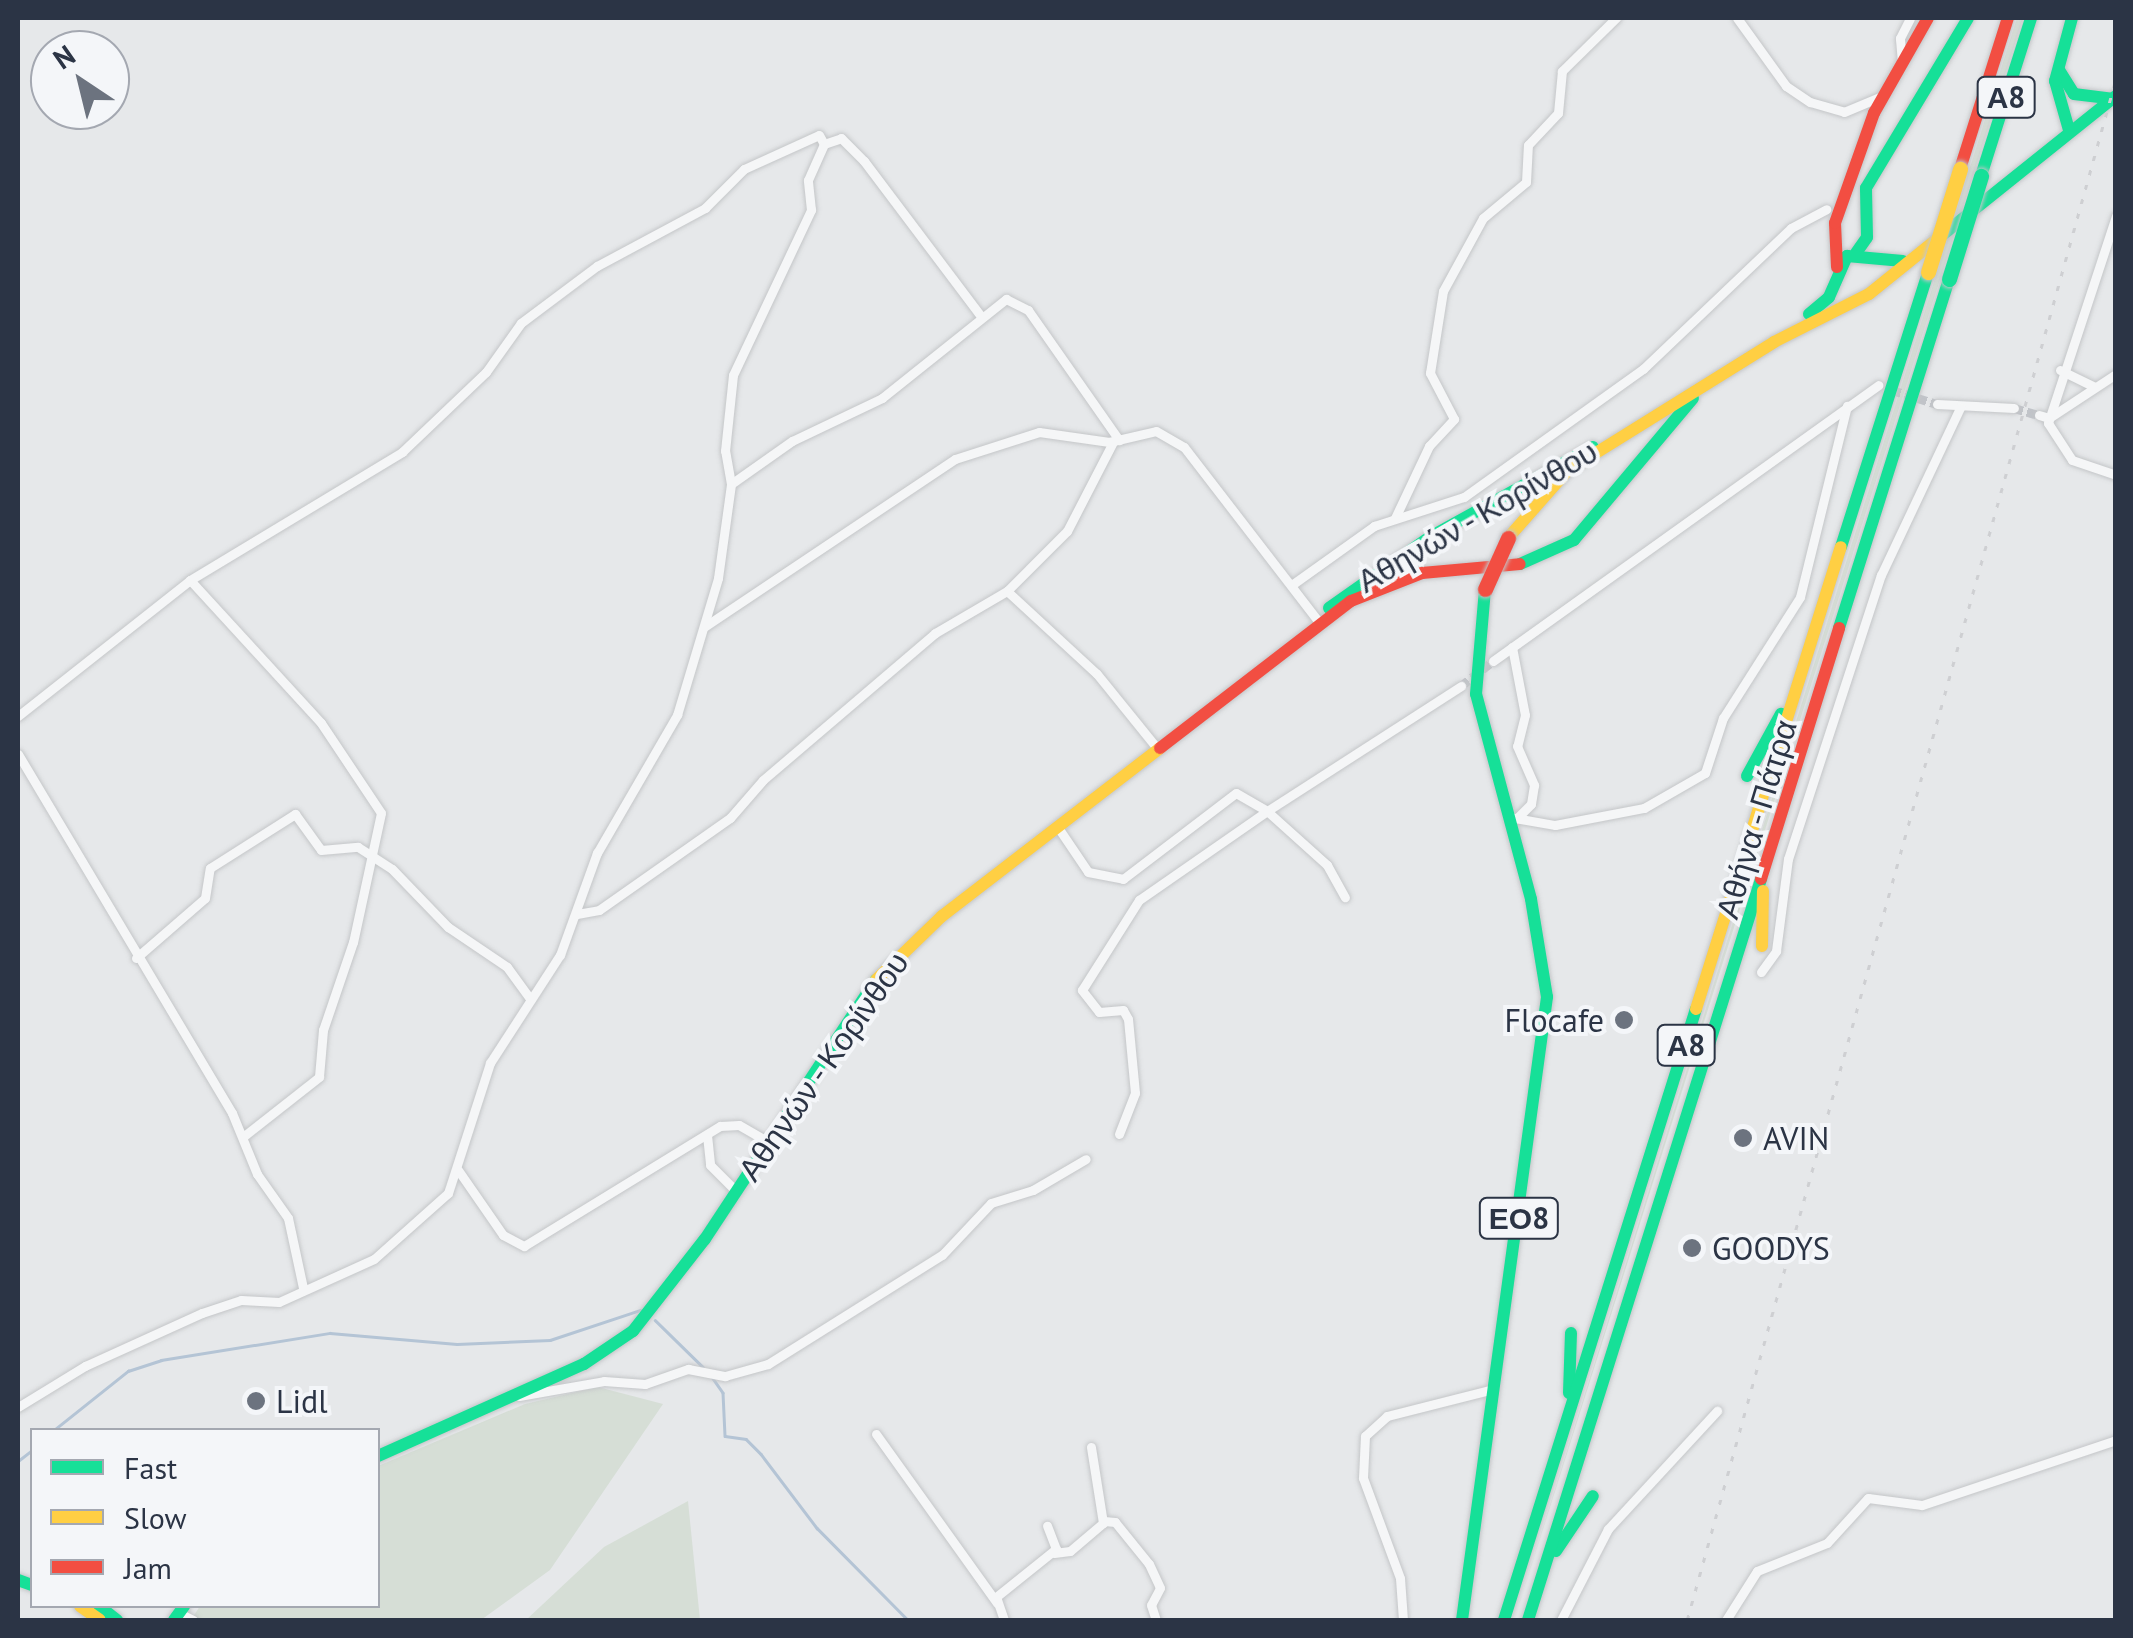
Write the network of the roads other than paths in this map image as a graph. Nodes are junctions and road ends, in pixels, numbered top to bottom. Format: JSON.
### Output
{"nodes":[{"id":1,"x":1616,"y":18,"type":"edge"},
{"id":2,"x":1737,"y":18,"type":"edge"},
{"id":3,"x":1910,"y":18,"type":"edge"},
{"id":4,"x":1928,"y":18,"type":"edge"},
{"id":5,"x":1968,"y":18,"type":"edge"},
{"id":6,"x":2008,"y":18,"type":"edge"},
{"id":7,"x":2032,"y":18,"type":"edge"},
{"id":8,"x":2072,"y":18,"type":"edge"},
{"id":9,"x":1902,"y":62,"type":"junction"},
{"id":10,"x":2058,"y":65,"type":"junction"},
{"id":11,"x":1882,"y":96,"type":"junction"},
{"id":12,"x":2114,"y":98,"type":"edge"},
{"id":13,"x":2069,"y":130,"type":"junction"},
{"id":14,"x":824,"y":144,"type":"junction"},
{"id":15,"x":1826,"y":209,"type":"dead end"},
{"id":16,"x":2116,"y":216,"type":"edge"},
{"id":17,"x":1834,"y":237,"type":"junction"},
{"id":18,"x":1860,"y":255,"type":"junction"},
{"id":19,"x":1907,"y":260,"type":"junction"},
{"id":20,"x":1836,"y":273,"type":"junction"},
{"id":21,"x":1878,"y":284,"type":"junction"},
{"id":22,"x":1856,"y":298,"type":"junction"},
{"id":23,"x":981,"y":316,"type":"junction"},
{"id":24,"x":1774,"y":342,"type":"junction"},
{"id":25,"x":2060,"y":370,"type":"junction"},
{"id":26,"x":1720,"y":373,"type":"junction"},
{"id":27,"x":2116,"y":374,"type":"edge"},
{"id":28,"x":1878,"y":385,"type":"dead end"},
{"id":29,"x":2094,"y":387,"type":"junction"},
{"id":30,"x":1937,"y":404,"type":"tunnel mouth"},
{"id":31,"x":1847,"y":406,"type":"junction"},
{"id":32,"x":1960,"y":408,"type":"junction"},
{"id":33,"x":2014,"y":408,"type":"tunnel mouth"},
{"id":34,"x":2044,"y":416,"type":"junction"},
{"id":35,"x":1643,"y":419,"type":"junction"},
{"id":36,"x":1116,"y":441,"type":"junction"},
{"id":37,"x":2116,"y":475,"type":"edge"},
{"id":38,"x":731,"y":484,"type":"junction"},
{"id":39,"x":1395,"y":518,"type":"junction"},
{"id":40,"x":190,"y":580,"type":"junction"},
{"id":41,"x":1294,"y":584,"type":"junction"},
{"id":42,"x":1007,"y":591,"type":"junction"},
{"id":43,"x":1319,"y":622,"type":"junction"},
{"id":44,"x":702,"y":628,"type":"junction"},
{"id":45,"x":1512,"y":648,"type":"junction"},
{"id":46,"x":1493,"y":662,"type":"tunnel mouth"},
{"id":47,"x":1802,"y":674,"type":"junction"},
{"id":48,"x":1461,"y":686,"type":"tunnel mouth"},
{"id":49,"x":18,"y":716,"type":"edge"},
{"id":50,"x":1157,"y":748,"type":"junction"},
{"id":51,"x":18,"y":754,"type":"edge"},
{"id":52,"x":1748,"y":776,"type":"dead end"},
{"id":53,"x":1267,"y":811,"type":"junction"},
{"id":54,"x":1513,"y":817,"type":"junction"},
{"id":55,"x":1057,"y":826,"type":"junction"},
{"id":56,"x":375,"y":856,"type":"junction"},
{"id":57,"x":1764,"y":871,"type":"junction"},
{"id":58,"x":1345,"y":897,"type":"dead end"},
{"id":59,"x":578,"y":914,"type":"junction"},
{"id":60,"x":1762,"y":946,"type":"dead end"},
{"id":61,"x":136,"y":958,"type":"junction"},
{"id":62,"x":1760,"y":972,"type":"dead end"},
{"id":63,"x":529,"y":997,"type":"junction"},
{"id":64,"x":1118,"y":1134,"type":"dead end"},
{"id":65,"x":707,"y":1135,"type":"junction"},
{"id":66,"x":244,"y":1136,"type":"junction"},
{"id":67,"x":767,"y":1141,"type":"junction"},
{"id":68,"x":1086,"y":1159,"type":"dead end"},
{"id":69,"x":458,"y":1170,"type":"junction"},
{"id":70,"x":736,"y":1190,"type":"junction"},
{"id":71,"x":303,"y":1288,"type":"junction"},
{"id":72,"x":1571,"y":1333,"type":"dead end"},
{"id":73,"x":1494,"y":1390,"type":"junction"},
{"id":74,"x":516,"y":1396,"type":"junction"},
{"id":75,"x":18,"y":1407,"type":"edge"},
{"id":76,"x":1717,"y":1411,"type":"dead end"},
{"id":77,"x":1569,"y":1416,"type":"junction"},
{"id":78,"x":876,"y":1434,"type":"dead end"},
{"id":79,"x":2116,"y":1440,"type":"edge"},
{"id":80,"x":1091,"y":1447,"type":"dead end"},
{"id":81,"x":380,"y":1455,"type":"edge"},
{"id":82,"x":1593,"y":1496,"type":"dead end"},
{"id":83,"x":1104,"y":1521,"type":"junction"},
{"id":84,"x":1047,"y":1526,"type":"dead end"},
{"id":85,"x":1054,"y":1553,"type":"junction"},
{"id":86,"x":1544,"y":1568,"type":"junction"},
{"id":87,"x":997,"y":1603,"type":"junction"},
{"id":88,"x":1004,"y":1620,"type":"edge"},
{"id":89,"x":1156,"y":1620,"type":"edge"},
{"id":90,"x":1403,"y":1620,"type":"edge"},
{"id":91,"x":1462,"y":1620,"type":"edge"},
{"id":92,"x":1504,"y":1620,"type":"edge"},
{"id":93,"x":1528,"y":1620,"type":"edge"},
{"id":94,"x":1561,"y":1620,"type":"edge"},
{"id":95,"x":1726,"y":1620,"type":"edge"}],
"edges":[{"from":1,"to":39,"type":"street"},
{"from":2,"to":11,"type":"street"},
{"from":3,"to":9,"type":"street"},
{"from":4,"to":9,"type":"main road"},
{"from":5,"to":18,"type":"main road"},
{"from":6,"to":47,"type":"main road","name":"Αθήνα - Πάτρα","number":"Α8","bridge":true},
{"from":7,"to":57,"type":"main road","name":"Αθήνα - Πάτρα","number":"Α8","bridge":true},
{"from":8,"to":10,"type":"main road"},
{"from":9,"to":11,"type":"main road"},
{"from":10,"to":12,"type":"main road"},
{"from":10,"to":13,"type":"main road"},
{"from":11,"to":17,"type":"main road"},
{"from":12,"to":13,"type":"main road","name":"Αθηνών - Κορίνθου","number":"ΕΟ8"},
{"from":13,"to":19,"type":"main road","name":"Αθηνών - Κορίνθου","number":"ΕΟ8"},
{"from":14,"to":23,"type":"street"},
{"from":14,"to":38,"type":"street"},
{"from":14,"to":40,"type":"street"},
{"from":15,"to":39,"type":"street"},
{"from":16,"to":25,"type":"street"},
{"from":17,"to":18,"type":"main road"},
{"from":17,"to":20,"type":"main road"},
{"from":18,"to":19,"type":"main road"},
{"from":18,"to":20,"type":"main road","name":"Αθηνών - Κορίνθου","number":"ΕΟ8"},
{"from":18,"to":21,"type":"main road"},
{"from":19,"to":21,"type":"main road","name":"Αθηνών - Κορίνθου","number":"ΕΟ8"},
{"from":20,"to":22,"type":"main road"},
{"from":20,"to":24,"type":"main road","name":"Αθηνών - Κορίνθου","number":"ΕΟ8"},
{"from":21,"to":22,"type":"main road","name":"Αθηνών - Κορίνθου","number":"ΕΟ8"},
{"from":22,"to":24,"type":"main road","name":"Αθηνών - Κορίνθου","number":"ΕΟ8"},
{"from":23,"to":36,"type":"street"},
{"from":23,"to":38,"type":"street"},
{"from":24,"to":26,"type":"main road","name":"Αθηνών - Κορίνθου","number":"ΕΟ8"},
{"from":25,"to":29,"type":"street"},
{"from":25,"to":34,"type":"street"},
{"from":26,"to":35,"type":"main road","name":"Αθηνών - Κορίνθου","number":"ΕΟ8"},
{"from":26,"to":43,"type":"main road","name":"Αθηνών - Κορίνθου"},
{"from":27,"to":29,"type":"street"},
{"from":28,"to":31,"type":"street"},
{"from":29,"to":34,"type":"street"},
{"from":30,"to":32,"type":"street"},
{"from":31,"to":45,"type":"street"},
{"from":31,"to":54,"type":"street"},
{"from":32,"to":33,"type":"street"},
{"from":32,"to":62,"type":"street"},
{"from":34,"to":37,"type":"street"},
{"from":35,"to":43,"type":"main road","name":"Αθηνών - Κορίνθου"},
{"from":35,"to":54,"type":"main road","name":"Αθηνών - Κορίνθου","number":"ΕΟ8","bridge":true},
{"from":36,"to":41,"type":"street"},
{"from":36,"to":42,"type":"street"},
{"from":36,"to":44,"type":"street"},
{"from":38,"to":44,"type":"street"},
{"from":39,"to":41,"type":"street"},
{"from":40,"to":49,"type":"street"},
{"from":40,"to":56,"type":"street"},
{"from":41,"to":43,"type":"street"},
{"from":42,"to":50,"type":"street"},
{"from":42,"to":59,"type":"street"},
{"from":43,"to":50,"type":"main road","name":"Αθηνών - Κορίνθου"},
{"from":44,"to":59,"type":"street"},
{"from":45,"to":46,"type":"street"},
{"from":45,"to":54,"type":"street"},
{"from":47,"to":52,"type":"main road"},
{"from":47,"to":77,"type":"main road","name":"Αθήνα - Πάτρα","number":"Α8"},
{"from":48,"to":53,"type":"street"},
{"from":50,"to":55,"type":"main road","name":"Αθηνών - Κορίνθου"},
{"from":51,"to":61,"type":"street"},
{"from":53,"to":55,"type":"street"},
{"from":53,"to":58,"type":"street"},
{"from":53,"to":64,"type":"street"},
{"from":54,"to":73,"type":"main road","name":"Αθηνών - Κορίνθου","number":"ΕΟ8"},
{"from":55,"to":67,"type":"main road","name":"Αθηνών - Κορίνθου"},
{"from":56,"to":61,"type":"street"},
{"from":56,"to":63,"type":"street"},
{"from":56,"to":66,"type":"street"},
{"from":57,"to":60,"type":"main road"},
{"from":57,"to":86,"type":"main road","name":"Αθήνα - Πάτρα","number":"Α8"},
{"from":59,"to":63,"type":"street"},
{"from":61,"to":66,"type":"street"},
{"from":63,"to":69,"type":"street"},
{"from":65,"to":67,"type":"street"},
{"from":65,"to":69,"type":"street"},
{"from":65,"to":70,"type":"street"},
{"from":66,"to":71,"type":"street"},
{"from":67,"to":70,"type":"main road","name":"Αθηνών - Κορίνθου"},
{"from":68,"to":74,"type":"street"},
{"from":69,"to":71,"type":"street"},
{"from":70,"to":74,"type":"main road","name":"Αθηνών - Κορίνθου"},
{"from":71,"to":75,"type":"street"},
{"from":72,"to":77,"type":"main road"},
{"from":73,"to":90,"type":"street"},
{"from":73,"to":91,"type":"main road","name":"Αθηνών - Κορίνθου","number":"ΕΟ8"},
{"from":74,"to":81,"type":"main road","name":"Αθηνών - Κορίνθου"},
{"from":76,"to":94,"type":"street"},
{"from":77,"to":92,"type":"main road","name":"Αθήνα - Πάτρα","number":"Α8"},
{"from":78,"to":87,"type":"street"},
{"from":79,"to":95,"type":"street"},
{"from":80,"to":83,"type":"street"},
{"from":82,"to":86,"type":"main road"},
{"from":83,"to":85,"type":"street"},
{"from":83,"to":89,"type":"street"},
{"from":84,"to":85,"type":"street"},
{"from":85,"to":87,"type":"street"},
{"from":86,"to":93,"type":"main road","name":"Αθήνα - Πάτρα","number":"Α8"},
{"from":87,"to":88,"type":"street"}]}
